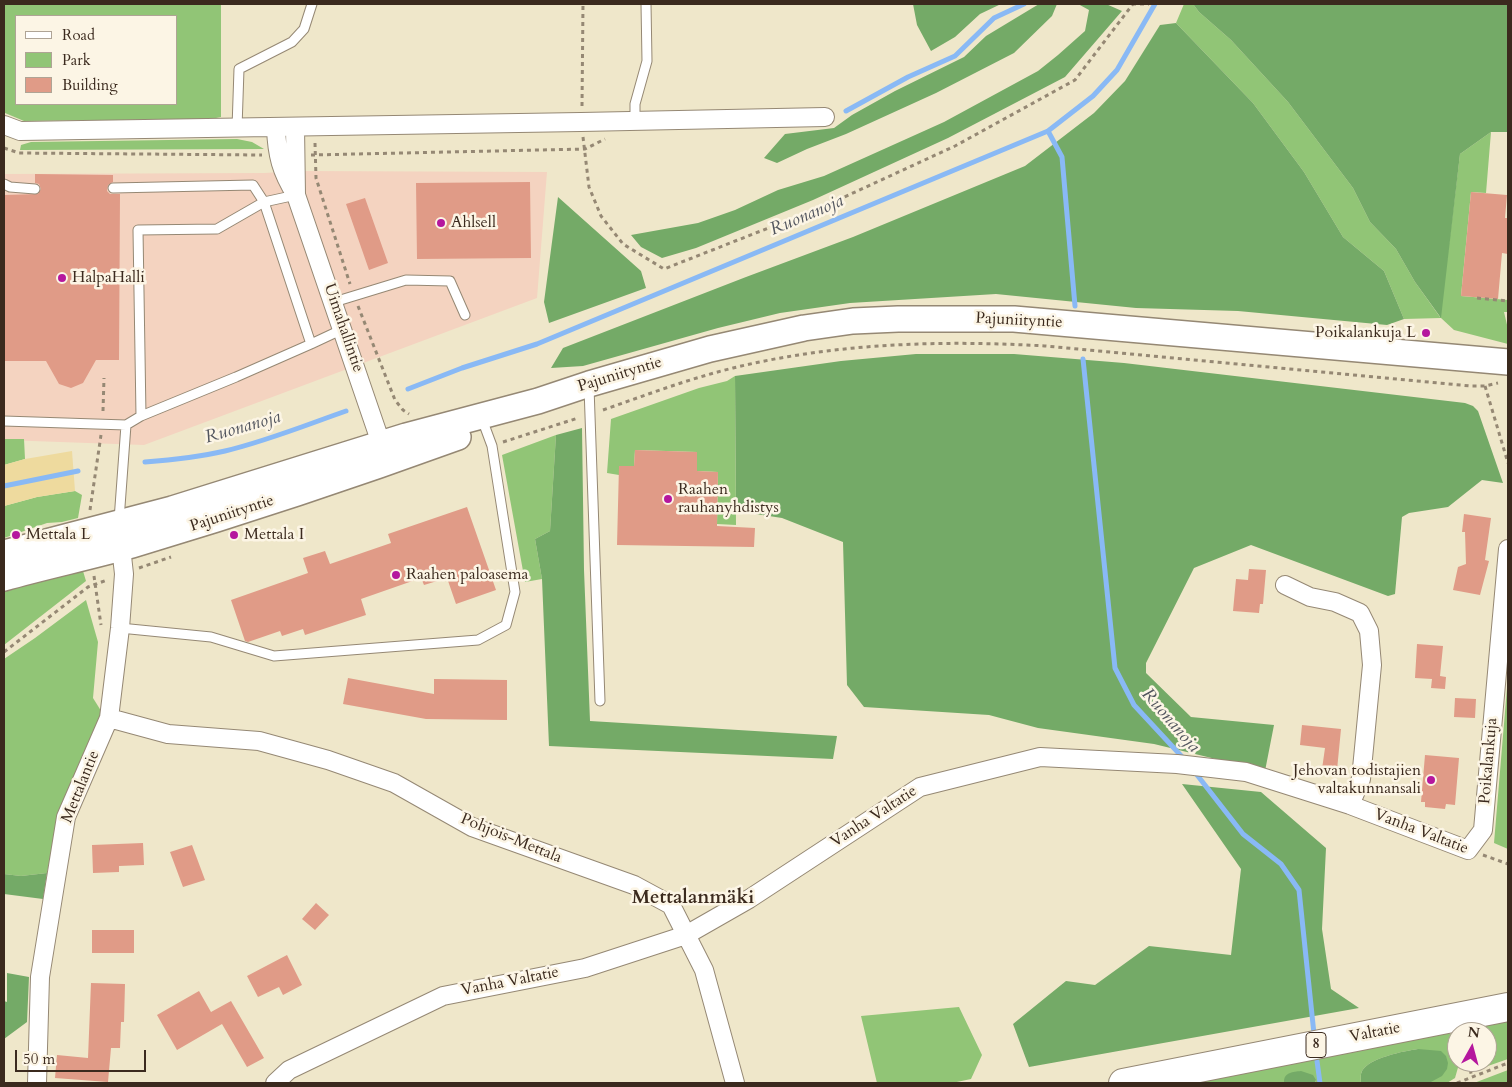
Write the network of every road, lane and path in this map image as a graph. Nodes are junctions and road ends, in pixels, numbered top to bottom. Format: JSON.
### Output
{"nodes":[{"id":1,"x":312,"y":4,"type":"edge"},
{"id":2,"x":584,"y":4,"type":"edge"},
{"id":3,"x":646,"y":4,"type":"edge"},
{"id":4,"x":1132,"y":4,"type":"edge"},
{"id":5,"x":1149,"y":4,"type":"edge"},
{"id":6,"x":824,"y":116,"type":"dead end"},
{"id":7,"x":636,"y":121,"type":"junction"},
{"id":8,"x":581,"y":122,"type":"junction"},
{"id":9,"x":608,"y":122,"type":"junction"},
{"id":10,"x":4,"y":125,"type":"edge"},
{"id":11,"x":295,"y":127,"type":"junction"},
{"id":12,"x":237,"y":128,"type":"junction"},
{"id":13,"x":276,"y":128,"type":"junction"},
{"id":14,"x":4,"y":148,"type":"edge"},
{"id":15,"x":585,"y":149,"type":"junction"},
{"id":16,"x":278,"y":155,"type":"junction"},
{"id":17,"x":296,"y":155,"type":"junction"},
{"id":18,"x":4,"y":184,"type":"edge"},
{"id":19,"x":113,"y":188,"type":"dead end"},
{"id":20,"x":35,"y":189,"type":"dead end"},
{"id":21,"x":296,"y":194,"type":"junction"},
{"id":22,"x":264,"y":202,"type":"junction"},
{"id":23,"x":1477,"y":298,"type":"dead end"},
{"id":24,"x":1508,"y":301,"type":"edge"},
{"id":25,"x":334,"y":302,"type":"junction"},
{"id":26,"x":464,"y":315,"type":"dead end"},
{"id":27,"x":343,"y":328,"type":"junction"},
{"id":28,"x":311,"y":344,"type":"junction"},
{"id":29,"x":1504,"y":373,"type":"edge"},
{"id":30,"x":104,"y":378,"type":"dead end"},
{"id":31,"x":589,"y":384,"type":"junction"},
{"id":32,"x":1485,"y":386,"type":"junction"},
{"id":33,"x":591,"y":414,"type":"junction"},
{"id":34,"x":141,"y":416,"type":"junction"},
{"id":35,"x":4,"y":421,"type":"edge"},
{"id":36,"x":102,"y":424,"type":"junction"},
{"id":37,"x":126,"y":425,"type":"junction"},
{"id":38,"x":486,"y":429,"type":"junction"},
{"id":39,"x":384,"y":453,"type":"junction"},
{"id":40,"x":1508,"y":463,"type":"edge"},
{"id":41,"x":118,"y":522,"type":"junction"},
{"id":42,"x":91,"y":530,"type":"junction"},
{"id":43,"x":121,"y":547,"type":"junction"},
{"id":44,"x":1508,"y":549,"type":"edge"},
{"id":45,"x":4,"y":553,"type":"edge"},
{"id":46,"x":180,"y":554,"type":"dead end"},
{"id":47,"x":93,"y":555,"type":"junction"},
{"id":48,"x":124,"y":574,"type":"junction"},
{"id":49,"x":4,"y":578,"type":"edge"},
{"id":50,"x":95,"y":585,"type":"junction"},
{"id":51,"x":1285,"y":585,"type":"dead end"},
{"id":52,"x":120,"y":628,"type":"junction"},
{"id":53,"x":4,"y":652,"type":"edge"},
{"id":54,"x":600,"y":701,"type":"dead end"},
{"id":55,"x":109,"y":718,"type":"junction"},
{"id":56,"x":1350,"y":805,"type":"junction"},
{"id":57,"x":1468,"y":850,"type":"junction"},
{"id":58,"x":1508,"y":864,"type":"edge"},
{"id":59,"x":686,"y":935,"type":"junction"},
{"id":60,"x":1508,"y":1007,"type":"edge"},
{"id":61,"x":1508,"y":1063,"type":"edge"},
{"id":62,"x":1471,"y":1072,"type":"edge"},
{"id":63,"x":1472,"y":1077,"type":"junction"},
{"id":64,"x":37,"y":1083,"type":"edge"},
{"id":65,"x":275,"y":1083,"type":"edge"},
{"id":66,"x":736,"y":1083,"type":"edge"},
{"id":67,"x":1123,"y":1083,"type":"edge"},
{"id":68,"x":1457,"y":1083,"type":"edge"}],
"edges":[{"from":1,"to":12,"type":"lane"},
{"from":2,"to":8,"type":"path"},
{"from":3,"to":7,"type":"lane"},
{"from":4,"to":5,"type":"path"},
{"from":4,"to":15,"type":"path"},
{"from":6,"to":7,"type":"street"},
{"from":7,"to":9,"type":"street"},
{"from":8,"to":9,"type":"street"},
{"from":8,"to":11,"type":"street"},
{"from":8,"to":15,"type":"path"},
{"from":9,"to":15,"type":"path"},
{"from":10,"to":12,"type":"street"},
{"from":11,"to":13,"type":"street"},
{"from":11,"to":17,"type":"street","name":"Uimahallintie"},
{"from":12,"to":13,"type":"street"},
{"from":13,"to":16,"type":"street","name":"Uimahallintie"},
{"from":14,"to":16,"type":"path"},
{"from":15,"to":17,"type":"path"},
{"from":16,"to":21,"type":"street","name":"Uimahallintie"},
{"from":17,"to":21,"type":"street","name":"Uimahallintie"},
{"from":18,"to":20,"type":"lane"},
{"from":19,"to":22,"type":"lane"},
{"from":21,"to":22,"type":"lane"},
{"from":21,"to":25,"type":"street","name":"Uimahallintie"},
{"from":22,"to":28,"type":"lane"},
{"from":22,"to":34,"type":"lane"},
{"from":23,"to":24,"type":"path"},
{"from":25,"to":26,"type":"lane"},
{"from":25,"to":27,"type":"street","name":"Uimahallintie"},
{"from":27,"to":28,"type":"lane"},
{"from":27,"to":39,"type":"street","name":"Uimahallintie"},
{"from":28,"to":34,"type":"lane"},
{"from":29,"to":31,"type":"street","name":"Pajuniityntie"},
{"from":29,"to":32,"type":"path"},
{"from":30,"to":36,"type":"path"},
{"from":31,"to":33,"type":"lane"},
{"from":31,"to":38,"type":"street","name":"Pajuniityntie"},
{"from":32,"to":33,"type":"path"},
{"from":32,"to":40,"type":"path"},
{"from":33,"to":38,"type":"path"},
{"from":33,"to":54,"type":"lane"},
{"from":34,"to":37,"type":"lane"},
{"from":35,"to":36,"type":"lane"},
{"from":36,"to":37,"type":"lane"},
{"from":36,"to":42,"type":"path"},
{"from":37,"to":41,"type":"lane"},
{"from":38,"to":39,"type":"street","name":"Pajuniityntie"},
{"from":38,"to":52,"type":"lane"},
{"from":39,"to":41,"type":"street","name":"Pajuniityntie"},
{"from":39,"to":43,"type":"street","name":"Pajuniityntie"},
{"from":41,"to":42,"type":"street","name":"Pajuniityntie"},
{"from":41,"to":43,"type":"street","name":"Mettalantie"},
{"from":42,"to":45,"type":"street","name":"Pajuniityntie"},
{"from":43,"to":47,"type":"street","name":"Pajuniityntie"},
{"from":43,"to":48,"type":"street","name":"Mettalantie"},
{"from":44,"to":57,"type":"street","name":"Poikalankuja"},
{"from":46,"to":48,"type":"path"},
{"from":47,"to":49,"type":"street","name":"Pajuniityntie"},
{"from":47,"to":50,"type":"path"},
{"from":48,"to":50,"type":"path"},
{"from":48,"to":52,"type":"street","name":"Mettalantie"},
{"from":50,"to":53,"type":"path"},
{"from":51,"to":56,"type":"street"},
{"from":52,"to":55,"type":"street","name":"Mettalantie"},
{"from":55,"to":59,"type":"street","name":"Pohjois-Mettala"},
{"from":55,"to":64,"type":"street","name":"Mettalantie"},
{"from":56,"to":57,"type":"street","name":"Vanha Valtatie"},
{"from":56,"to":59,"type":"street","name":"Vanha Valtatie"},
{"from":57,"to":58,"type":"path","name":"Vanha Valtatie"},
{"from":59,"to":65,"type":"street","name":"Vanha Valtatie"},
{"from":59,"to":66,"type":"street","name":"Pohjois-Mettala"},
{"from":60,"to":67,"type":"highway","name":"Valtatie","number":"8"},
{"from":61,"to":63,"type":"path"},
{"from":62,"to":63,"type":"path"},
{"from":63,"to":68,"type":"path"}]}
